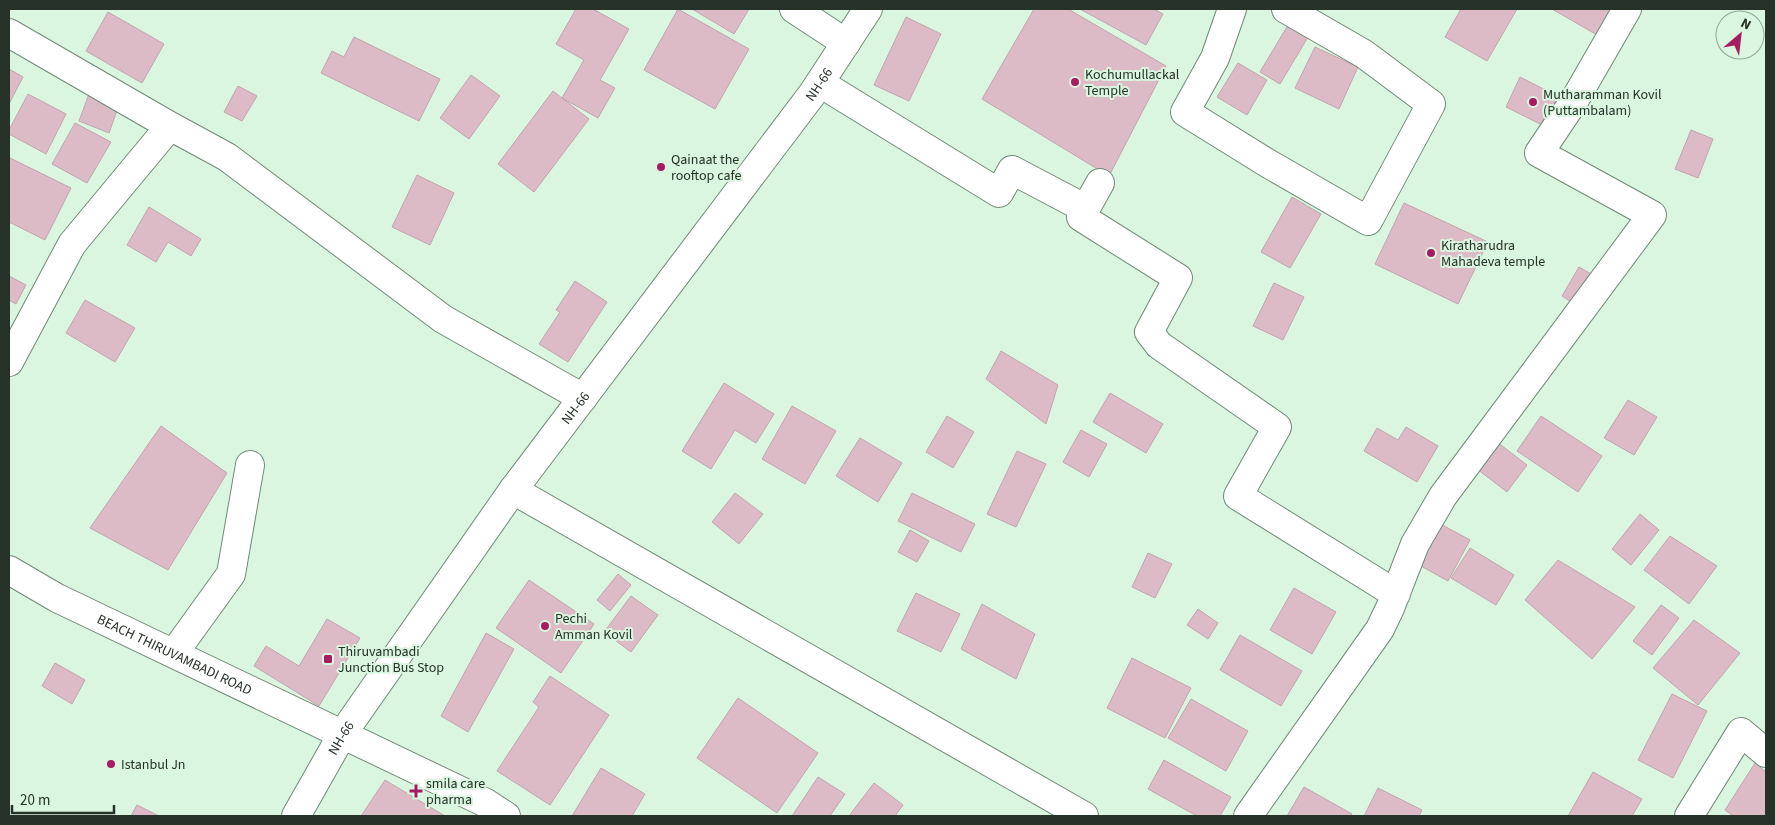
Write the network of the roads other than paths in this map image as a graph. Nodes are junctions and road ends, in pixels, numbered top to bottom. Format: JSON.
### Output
{"nodes":[{"id":1,"x":794,"y":9,"type":"edge"},
{"id":2,"x":868,"y":9,"type":"edge"},
{"id":3,"x":1232,"y":9,"type":"edge"},
{"id":4,"x":1286,"y":9,"type":"edge"},
{"id":5,"x":1627,"y":9,"type":"edge"},
{"id":6,"x":9,"y":33,"type":"edge"},
{"id":7,"x":846,"y":43,"type":"junction"},
{"id":8,"x":820,"y":83,"type":"junction"},
{"id":9,"x":170,"y":126,"type":"junction"},
{"id":10,"x":1100,"y":183,"type":"dead end"},
{"id":11,"x":1086,"y":209,"type":"junction"},
{"id":12,"x":9,"y":362,"type":"edge"},
{"id":13,"x":583,"y":398,"type":"junction"},
{"id":14,"x":250,"y":465,"type":"dead end"},
{"id":15,"x":513,"y":490,"type":"junction"},
{"id":16,"x":9,"y":570,"type":"edge"},
{"id":17,"x":1396,"y":594,"type":"junction"},
{"id":18,"x":174,"y":653,"type":"junction"},
{"id":19,"x":343,"y":733,"type":"junction"},
{"id":20,"x":1766,"y":753,"type":"edge"},
{"id":21,"x":296,"y":816,"type":"edge"},
{"id":22,"x":506,"y":816,"type":"edge"},
{"id":23,"x":1084,"y":816,"type":"edge"},
{"id":24,"x":1248,"y":816,"type":"edge"},
{"id":25,"x":1689,"y":816,"type":"edge"}],
"edges":[{"from":1,"to":7,"type":"street"},
{"from":2,"to":7,"type":"street","name":"NH-66"},
{"from":3,"to":4,"type":"street"},
{"from":5,"to":17,"type":"street"},
{"from":6,"to":9,"type":"street"},
{"from":7,"to":8,"type":"street","name":"NH-66"},
{"from":8,"to":11,"type":"street"},
{"from":8,"to":13,"type":"street","name":"NH-66"},
{"from":9,"to":12,"type":"street"},
{"from":9,"to":13,"type":"street"},
{"from":10,"to":11,"type":"street"},
{"from":11,"to":17,"type":"street"},
{"from":13,"to":15,"type":"street","name":"NH-66"},
{"from":14,"to":18,"type":"street"},
{"from":15,"to":19,"type":"street","name":"NH-66"},
{"from":15,"to":23,"type":"street"},
{"from":16,"to":18,"type":"street","name":"BEACH THIRUVAMBADI ROAD"},
{"from":17,"to":24,"type":"street"},
{"from":18,"to":19,"type":"street","name":"BEACH THIRUVAMBADI ROAD"},
{"from":19,"to":21,"type":"street","name":"NH-66"},
{"from":19,"to":22,"type":"street","name":"BEACH THIRUVAMBADI ROAD"},
{"from":20,"to":25,"type":"street"}]}
